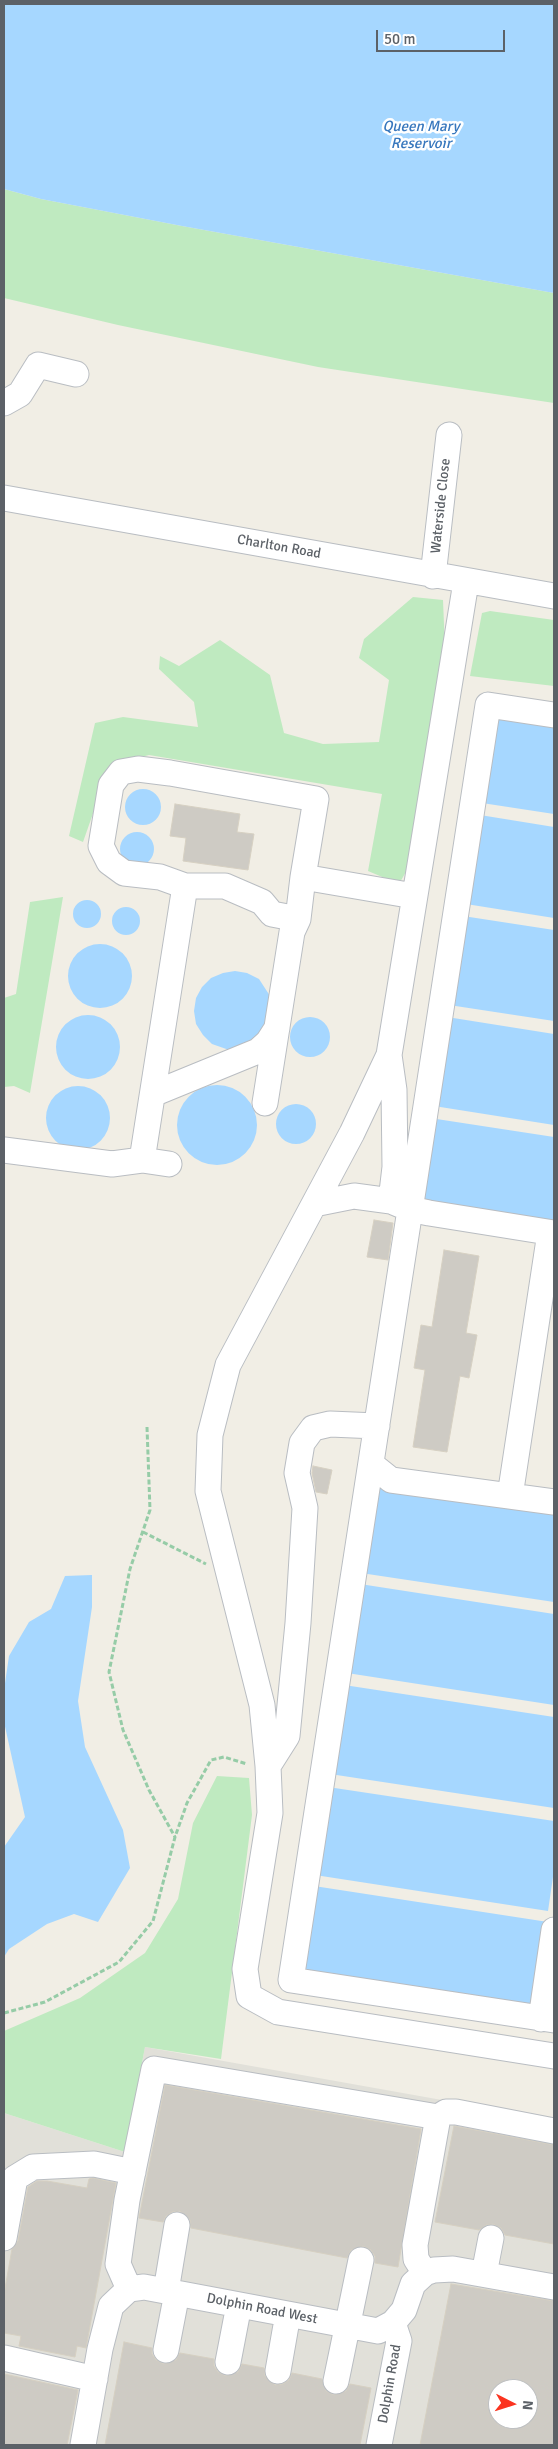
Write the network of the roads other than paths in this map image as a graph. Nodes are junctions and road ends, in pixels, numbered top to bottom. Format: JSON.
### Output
{"nodes":[{"id":1,"x":76,"y":374,"type":"dead end"},
{"id":2,"x":4,"y":403,"type":"edge"},
{"id":3,"x":448,"y":435,"type":"dead end"},
{"id":4,"x":4,"y":498,"type":"edge"},
{"id":5,"x":433,"y":576,"type":"junction"},
{"id":6,"x":466,"y":582,"type":"junction"},
{"id":7,"x":554,"y":596,"type":"edge"},
{"id":8,"x":554,"y":715,"type":"edge"},
{"id":9,"x":303,"y":877,"type":"junction"},
{"id":10,"x":186,"y":886,"type":"junction"},
{"id":11,"x":414,"y":896,"type":"junction"},
{"id":12,"x":298,"y":919,"type":"junction"},
{"id":13,"x":277,"y":1028,"type":"junction"},
{"id":14,"x":389,"y":1055,"type":"junction"},
{"id":15,"x":153,"y":1094,"type":"junction"},
{"id":16,"x":265,"y":1103,"type":"dead end"},
{"id":17,"x":4,"y":1150,"type":"edge"},
{"id":18,"x":142,"y":1160,"type":"junction"},
{"id":19,"x":169,"y":1164,"type":"dead end"},
{"id":20,"x":314,"y":1204,"type":"junction"},
{"id":21,"x":401,"y":1205,"type":"junction"},
{"id":22,"x":552,"y":1233,"type":"edge"},
{"id":23,"x":377,"y":1426,"type":"junction"},
{"id":24,"x":371,"y":1464,"type":"junction"},
{"id":25,"x":510,"y":1496,"type":"junction"},
{"id":26,"x":554,"y":1502,"type":"edge"},
{"id":27,"x":268,"y":1766,"type":"junction"},
{"id":28,"x":554,"y":1930,"type":"edge"},
{"id":29,"x":548,"y":2019,"type":"edge"},
{"id":30,"x":554,"y":2056,"type":"edge"},
{"id":31,"x":438,"y":2117,"type":"junction"},
{"id":32,"x":554,"y":2131,"type":"edge"},
{"id":33,"x":132,"y":2172,"type":"junction"},
{"id":34,"x":177,"y":2225,"type":"dead end"},
{"id":35,"x":4,"y":2238,"type":"edge"},
{"id":36,"x":491,"y":2238,"type":"dead end"},
{"id":37,"x":361,"y":2260,"type":"dead end"},
{"id":38,"x":424,"y":2273,"type":"junction"},
{"id":39,"x":484,"y":2274,"type":"junction"},
{"id":40,"x":554,"y":2287,"type":"edge"},
{"id":41,"x":129,"y":2289,"type":"junction"},
{"id":42,"x":172,"y":2292,"type":"junction"},
{"id":43,"x":239,"y":2305,"type":"junction"},
{"id":44,"x":288,"y":2314,"type":"junction"},
{"id":45,"x":393,"y":2324,"type":"junction"},
{"id":46,"x":348,"y":2325,"type":"junction"},
{"id":47,"x":166,"y":2350,"type":"dead end"},
{"id":48,"x":4,"y":2358,"type":"edge"},
{"id":49,"x":228,"y":2362,"type":"dead end"},
{"id":50,"x":278,"y":2371,"type":"dead end"},
{"id":51,"x":95,"y":2379,"type":"junction"},
{"id":52,"x":336,"y":2381,"type":"dead end"},
{"id":53,"x":83,"y":2445,"type":"edge"},
{"id":54,"x":379,"y":2445,"type":"edge"}],
"edges":[{"from":1,"to":2,"type":"street"},
{"from":3,"to":5,"type":"street","name":"Waterside Close"},
{"from":4,"to":5,"type":"street","name":"Charlton Road"},
{"from":5,"to":6,"type":"street","name":"Charlton Road"},
{"from":6,"to":7,"type":"street","name":"Charlton Road"},
{"from":6,"to":11,"type":"street"},
{"from":8,"to":21,"type":"street"},
{"from":9,"to":10,"type":"street"},
{"from":9,"to":11,"type":"street"},
{"from":9,"to":12,"type":"street"},
{"from":10,"to":12,"type":"street"},
{"from":10,"to":15,"type":"street"},
{"from":11,"to":14,"type":"street"},
{"from":12,"to":13,"type":"street"},
{"from":13,"to":15,"type":"street"},
{"from":13,"to":16,"type":"street"},
{"from":14,"to":20,"type":"street"},
{"from":14,"to":21,"type":"street"},
{"from":15,"to":18,"type":"street"},
{"from":17,"to":18,"type":"street"},
{"from":18,"to":19,"type":"street"},
{"from":20,"to":21,"type":"street"},
{"from":20,"to":27,"type":"street"},
{"from":21,"to":22,"type":"street"},
{"from":21,"to":23,"type":"street"},
{"from":22,"to":25,"type":"street"},
{"from":23,"to":24,"type":"street"},
{"from":23,"to":27,"type":"street"},
{"from":24,"to":25,"type":"street"},
{"from":24,"to":29,"type":"street"},
{"from":25,"to":26,"type":"street"},
{"from":27,"to":30,"type":"street"},
{"from":28,"to":29,"type":"street"},
{"from":31,"to":32,"type":"street"},
{"from":31,"to":33,"type":"street"},
{"from":31,"to":38,"type":"street"},
{"from":33,"to":35,"type":"street"},
{"from":33,"to":41,"type":"street"},
{"from":34,"to":42,"type":"street"},
{"from":36,"to":39,"type":"street"},
{"from":37,"to":46,"type":"street"},
{"from":38,"to":39,"type":"street"},
{"from":38,"to":45,"type":"street","name":"Dolphin Road"},
{"from":39,"to":40,"type":"street"},
{"from":41,"to":42,"type":"street","name":"Dolphin Road West"},
{"from":41,"to":51,"type":"street"},
{"from":42,"to":43,"type":"street","name":"Dolphin Road West"},
{"from":42,"to":47,"type":"street"},
{"from":43,"to":44,"type":"street","name":"Dolphin Road West"},
{"from":43,"to":49,"type":"street"},
{"from":44,"to":46,"type":"street","name":"Dolphin Road West"},
{"from":44,"to":50,"type":"street"},
{"from":45,"to":46,"type":"street","name":"Dolphin Road West"},
{"from":45,"to":54,"type":"street","name":"Dolphin Road"},
{"from":46,"to":52,"type":"street"},
{"from":48,"to":51,"type":"street"},
{"from":51,"to":53,"type":"street"}]}
